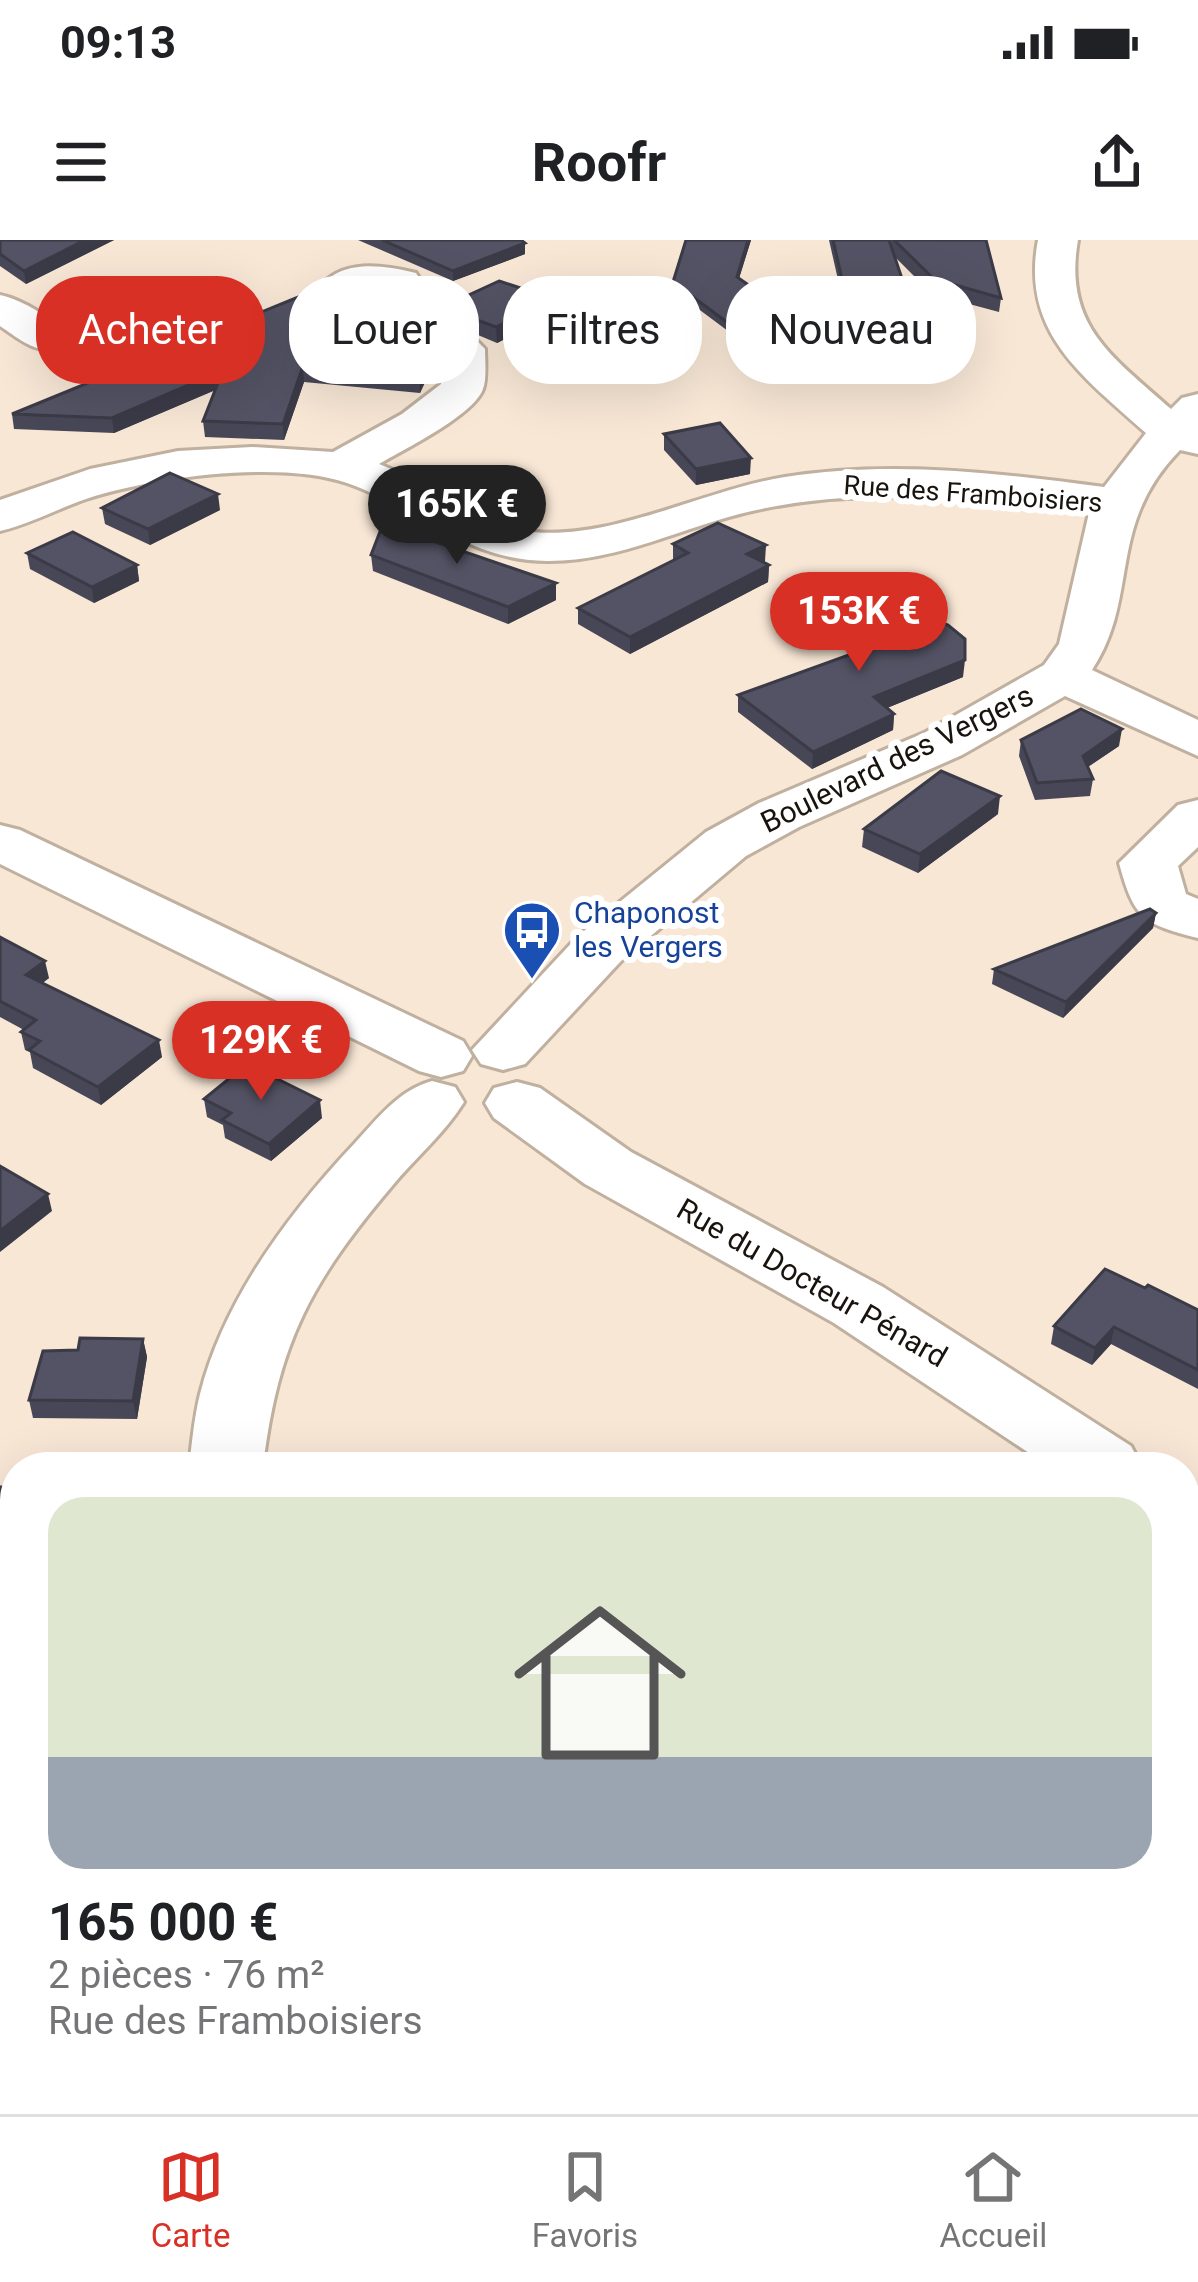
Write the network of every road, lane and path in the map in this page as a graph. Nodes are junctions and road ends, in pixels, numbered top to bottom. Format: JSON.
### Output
{"nodes":[{"id":1,"x":1058,"y":240,"type":"edge"},
{"id":2,"x":0,"y":307,"type":"edge"},
{"id":3,"x":36,"y":331,"type":"edge"},
{"id":4,"x":462,"y":384,"type":"edge"},
{"id":5,"x":1189,"y":426,"type":"edge"},
{"id":6,"x":342,"y":466,"type":"junction"},
{"id":7,"x":1116,"y":503,"type":"junction"},
{"id":8,"x":0,"y":517,"type":"edge"},
{"id":9,"x":1063,"y":676,"type":"junction"},
{"id":10,"x":1198,"y":740,"type":"edge"},
{"id":11,"x":1198,"y":817,"type":"edge"},
{"id":12,"x":0,"y":842,"type":"edge"},
{"id":13,"x":1198,"y":920,"type":"edge"},
{"id":14,"x":510,"y":1076,"type":"junction"},
{"id":15,"x":437,"y":1079,"type":"junction"},
{"id":16,"x":228,"y":1452,"type":"edge"},
{"id":17,"x":1083,"y":1452,"type":"edge"}],
"edges":[{"from":1,"to":5,"type":"street"},
{"from":2,"to":3,"type":"street"},
{"from":4,"to":6,"type":"street"},
{"from":5,"to":7,"type":"street","name":"Boulevard des Vergers"},
{"from":6,"to":7,"type":"street","name":"Rue des Framboisiers"},
{"from":6,"to":8,"type":"street","name":"Rue des Framboisiers"},
{"from":7,"to":9,"type":"street","name":"Boulevard des Vergers"},
{"from":9,"to":10,"type":"street"},
{"from":9,"to":14,"type":"street","name":"Boulevard des Vergers"},
{"from":11,"to":13,"type":"street"},
{"from":12,"to":15,"type":"street"},
{"from":14,"to":15,"type":"street"},
{"from":14,"to":17,"type":"street","name":"Rue du Docteur Pénard"},
{"from":15,"to":16,"type":"street"}]}
